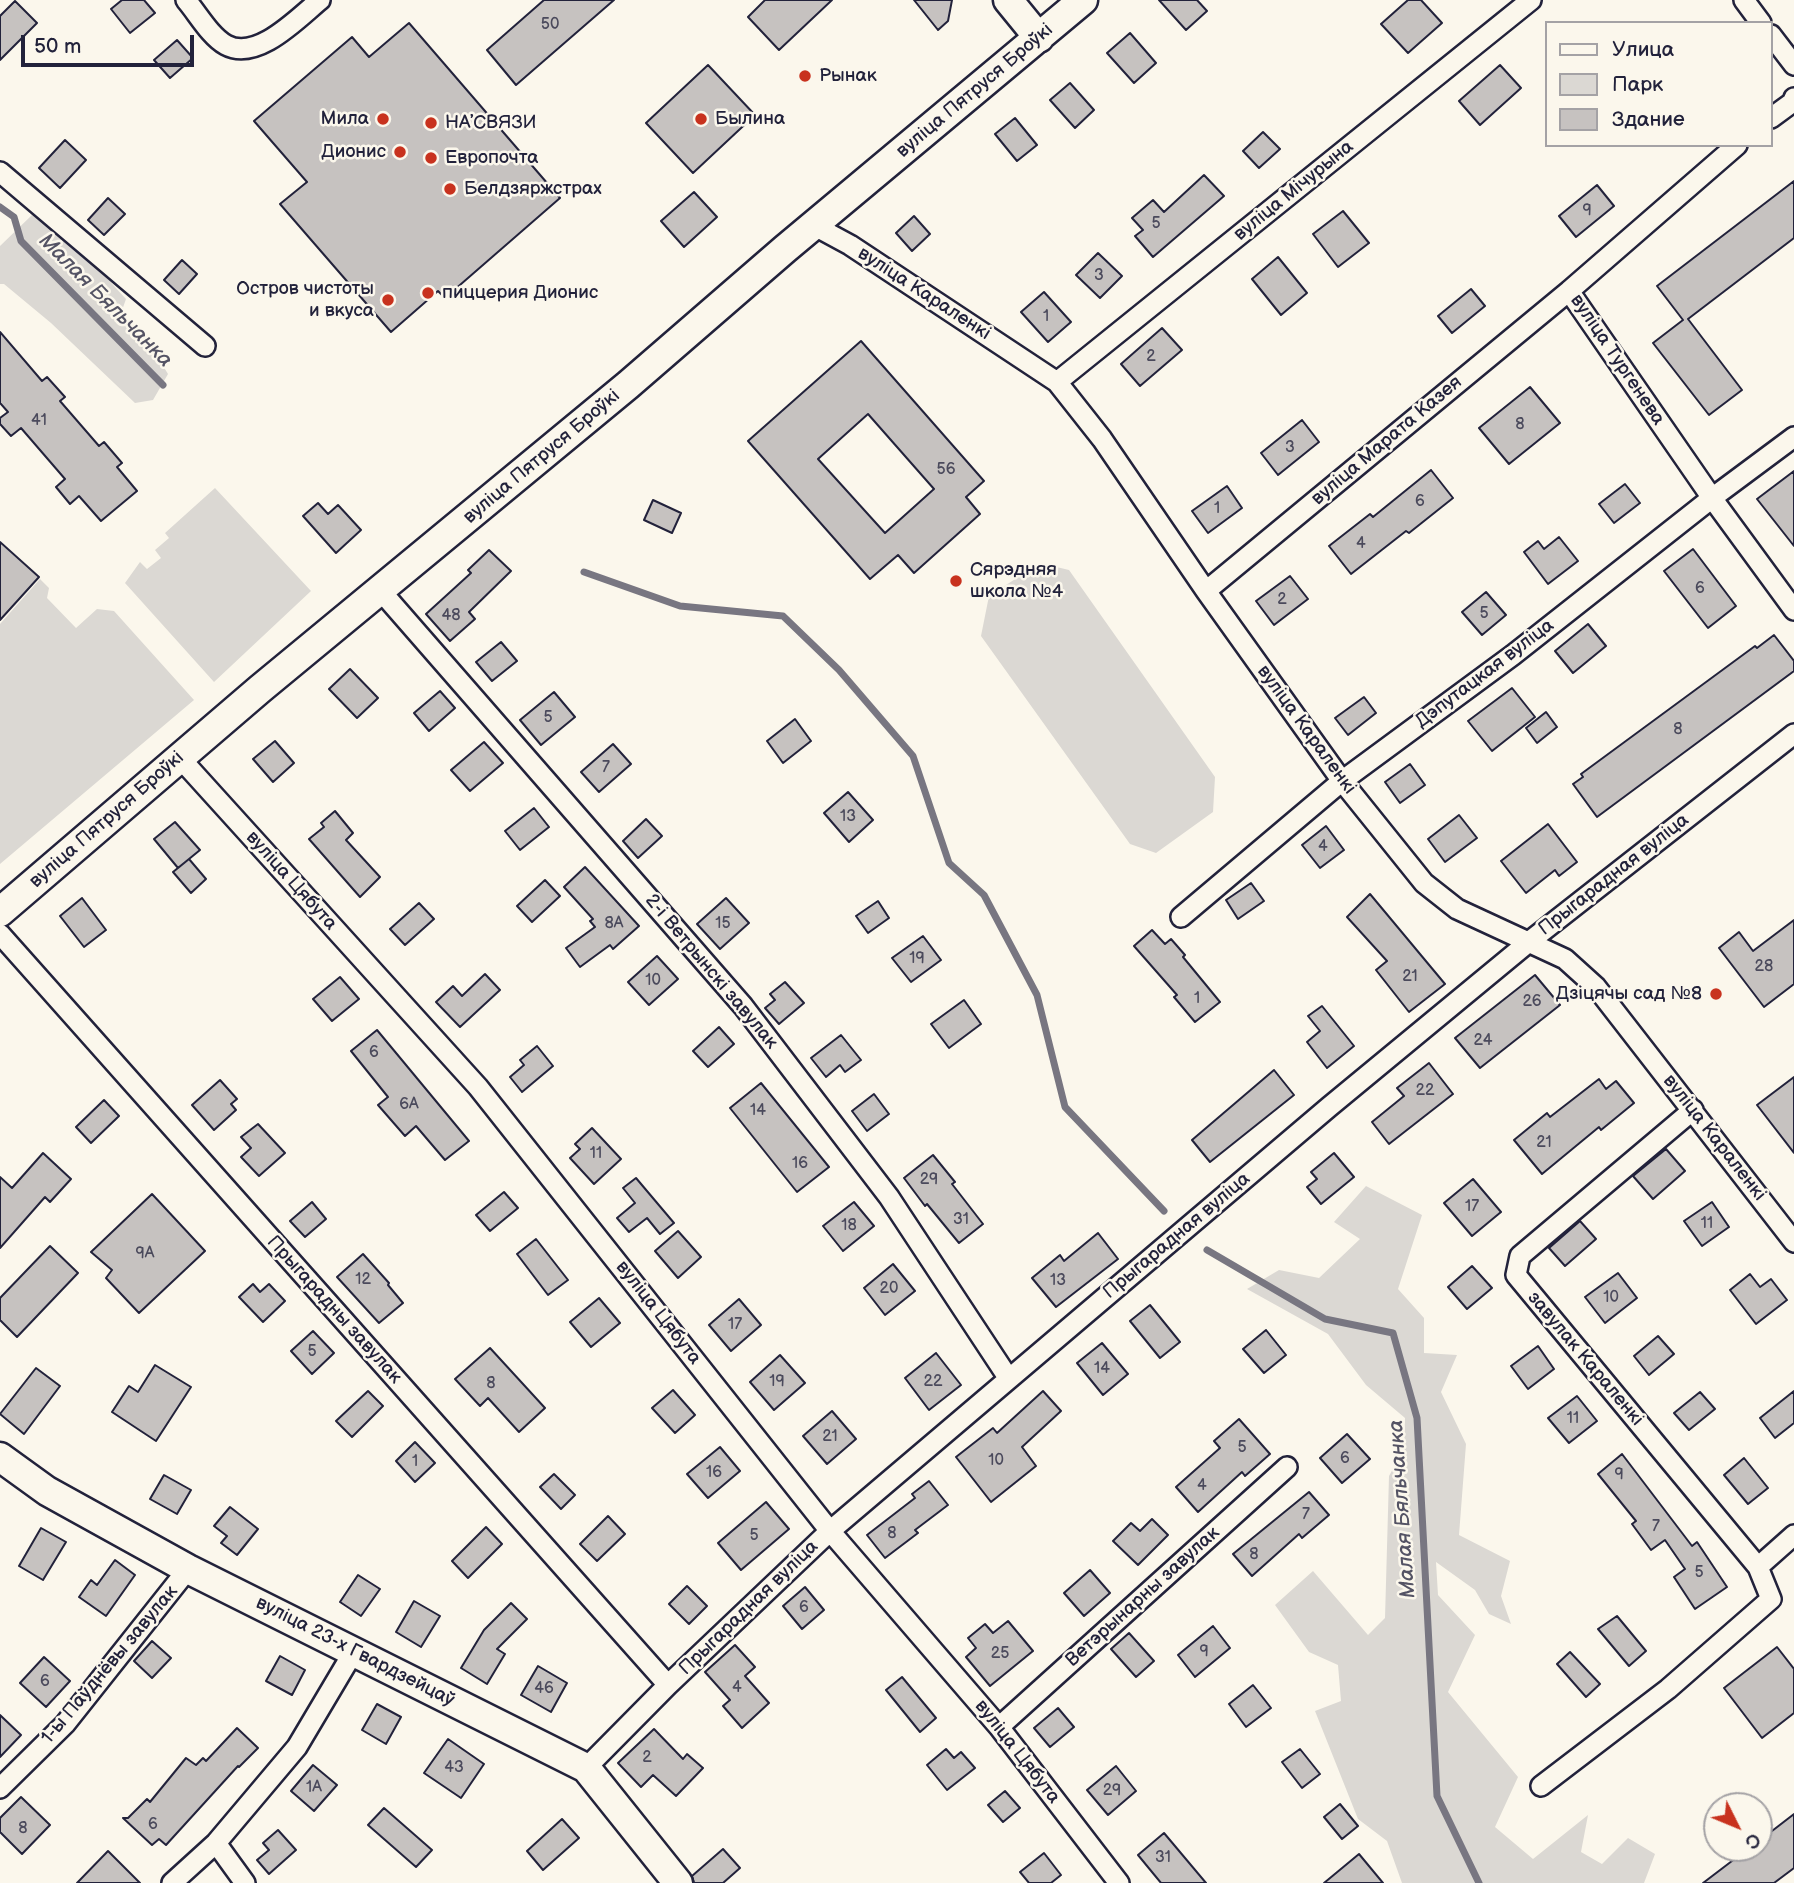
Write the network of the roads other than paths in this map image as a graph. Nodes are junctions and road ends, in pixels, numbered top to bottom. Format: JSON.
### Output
{"nodes":[{"id":1,"x":186,"y":0,"type":"edge"},
{"id":2,"x":320,"y":0,"type":"edge"},
{"id":3,"x":1008,"y":0,"type":"edge"},
{"id":4,"x":1083,"y":0,"type":"edge"},
{"id":5,"x":1531,"y":0,"type":"edge"},
{"id":6,"x":1744,"y":0,"type":"edge"},
{"id":7,"x":1760,"y":21,"type":"edge"},
{"id":8,"x":1039,"y":38,"type":"junction"},
{"id":9,"x":1773,"y":39,"type":"edge"},
{"id":10,"x":1794,"y":65,"type":"edge"},
{"id":11,"x":1794,"y":97,"type":"edge"},
{"id":12,"x":1773,"y":117,"type":"edge"},
{"id":13,"x":1735,"y":147,"type":"edge"},
{"id":14,"x":0,"y":172,"type":"edge"},
{"id":15,"x":813,"y":225,"type":"junction"},
{"id":16,"x":1569,"y":291,"type":"junction"},
{"id":17,"x":205,"y":346,"type":"dead end"},
{"id":18,"x":1057,"y":382,"type":"junction"},
{"id":19,"x":1794,"y":437,"type":"edge"},
{"id":20,"x":1712,"y":498,"type":"junction"},
{"id":21,"x":380,"y":590,"type":"junction"},
{"id":22,"x":1206,"y":591,"type":"junction"},
{"id":23,"x":1794,"y":610,"type":"edge"},
{"id":24,"x":1794,"y":734,"type":"edge"},
{"id":25,"x":180,"y":758,"type":"junction"},
{"id":26,"x":1342,"y":781,"type":"junction"},
{"id":27,"x":0,"y":912,"type":"edge"},
{"id":28,"x":1181,"y":917,"type":"dead end"},
{"id":29,"x":0,"y":934,"type":"edge"},
{"id":30,"x":1530,"y":941,"type":"junction"},
{"id":31,"x":1693,"y":1110,"type":"junction"},
{"id":32,"x":1794,"y":1242,"type":"edge"},
{"id":33,"x":1009,"y":1379,"type":"junction"},
{"id":34,"x":0,"y":1457,"type":"edge"},
{"id":35,"x":1287,"y":1467,"type":"dead end"},
{"id":36,"x":830,"y":1531,"type":"junction"},
{"id":37,"x":1794,"y":1535,"type":"edge"},
{"id":38,"x":1758,"y":1567,"type":"junction"},
{"id":39,"x":188,"y":1569,"type":"junction"},
{"id":40,"x":354,"y":1651,"type":"junction"},
{"id":41,"x":668,"y":1685,"type":"junction"},
{"id":42,"x":999,"y":1727,"type":"junction"},
{"id":43,"x":586,"y":1768,"type":"junction"},
{"id":44,"x":1541,"y":1786,"type":"dead end"},
{"id":45,"x":0,"y":1788,"type":"edge"},
{"id":46,"x":216,"y":1843,"type":"junction"},
{"id":47,"x":172,"y":1883,"type":"edge"},
{"id":48,"x":245,"y":1883,"type":"edge"},
{"id":49,"x":678,"y":1883,"type":"edge"},
{"id":50,"x":1119,"y":1883,"type":"edge"}],
"edges":[{"from":1,"to":2,"type":"street"},
{"from":3,"to":8,"type":"main road"},
{"from":4,"to":8,"type":"main road","name":"вуліца Пятруся Броўкі"},
{"from":5,"to":18,"type":"street","name":"вуліца Мічурына"},
{"from":6,"to":7,"type":"street"},
{"from":8,"to":15,"type":"main road","name":"вуліца Пятруся Броўкі"},
{"from":9,"to":10,"type":"street"},
{"from":11,"to":12,"type":"street"},
{"from":13,"to":16,"type":"street","name":"вуліца Тургенева"},
{"from":14,"to":17,"type":"street"},
{"from":15,"to":18,"type":"street","name":"вуліца Караленкі"},
{"from":15,"to":21,"type":"main road","name":"вуліца Пятруся Броўкі"},
{"from":16,"to":20,"type":"street","name":"вуліца Тургенева"},
{"from":16,"to":22,"type":"street","name":"вуліца Марата Казея"},
{"from":18,"to":22,"type":"street","name":"вуліца Караленкі"},
{"from":19,"to":20,"type":"street","name":"Дэпутацкая вуліца"},
{"from":20,"to":23,"type":"street","name":"вуліца Тургенева"},
{"from":20,"to":26,"type":"street","name":"Дэпутацкая вуліца"},
{"from":21,"to":25,"type":"main road","name":"вуліца Пятруся Броўкі"},
{"from":21,"to":33,"type":"street","name":"2-і Ветрынскі завулак"},
{"from":22,"to":26,"type":"street","name":"вуліца Караленкі"},
{"from":24,"to":30,"type":"street","name":"Прыгарадная вуліца"},
{"from":25,"to":27,"type":"main road","name":"вуліца Пятруся Броўкі"},
{"from":25,"to":36,"type":"street","name":"вуліца Цябута"},
{"from":26,"to":28,"type":"street","name":"Дэпутацкая вуліца"},
{"from":26,"to":30,"type":"street","name":"вуліца Караленкі"},
{"from":29,"to":41,"type":"street","name":"Прыгарадны завулак"},
{"from":30,"to":31,"type":"street","name":"вуліца Караленкі"},
{"from":30,"to":33,"type":"street","name":"Прыгарадная вуліца"},
{"from":31,"to":32,"type":"street","name":"вуліца Караленкі"},
{"from":31,"to":38,"type":"street","name":"завулак Караленкі"},
{"from":33,"to":36,"type":"street","name":"Прыгарадная вуліца"},
{"from":34,"to":39,"type":"main road","name":"вуліца 23-х Гвардзейцаў"},
{"from":35,"to":42,"type":"street","name":"Ветэрынарны завулак"},
{"from":36,"to":41,"type":"street","name":"Прыгарадная вуліца"},
{"from":36,"to":42,"type":"street","name":"вуліца Цябута"},
{"from":37,"to":38,"type":"street"},
{"from":38,"to":44,"type":"street","name":"завулак Караленкі"},
{"from":39,"to":40,"type":"main road","name":"вуліца 23-х Гвардзейцаў"},
{"from":39,"to":45,"type":"street","name":"1-ы Паўднёвы завулак"},
{"from":40,"to":43,"type":"main road","name":"вуліца 23-х Гвардзейцаў"},
{"from":40,"to":46,"type":"street"},
{"from":41,"to":43,"type":"street","name":"Прыгарадная вуліца"},
{"from":42,"to":50,"type":"street","name":"вуліца Цябута"},
{"from":43,"to":49,"type":"main road","name":"вуліца 23-х Гвардзейцаў"},
{"from":46,"to":47,"type":"street"},
{"from":46,"to":48,"type":"street"}]}
